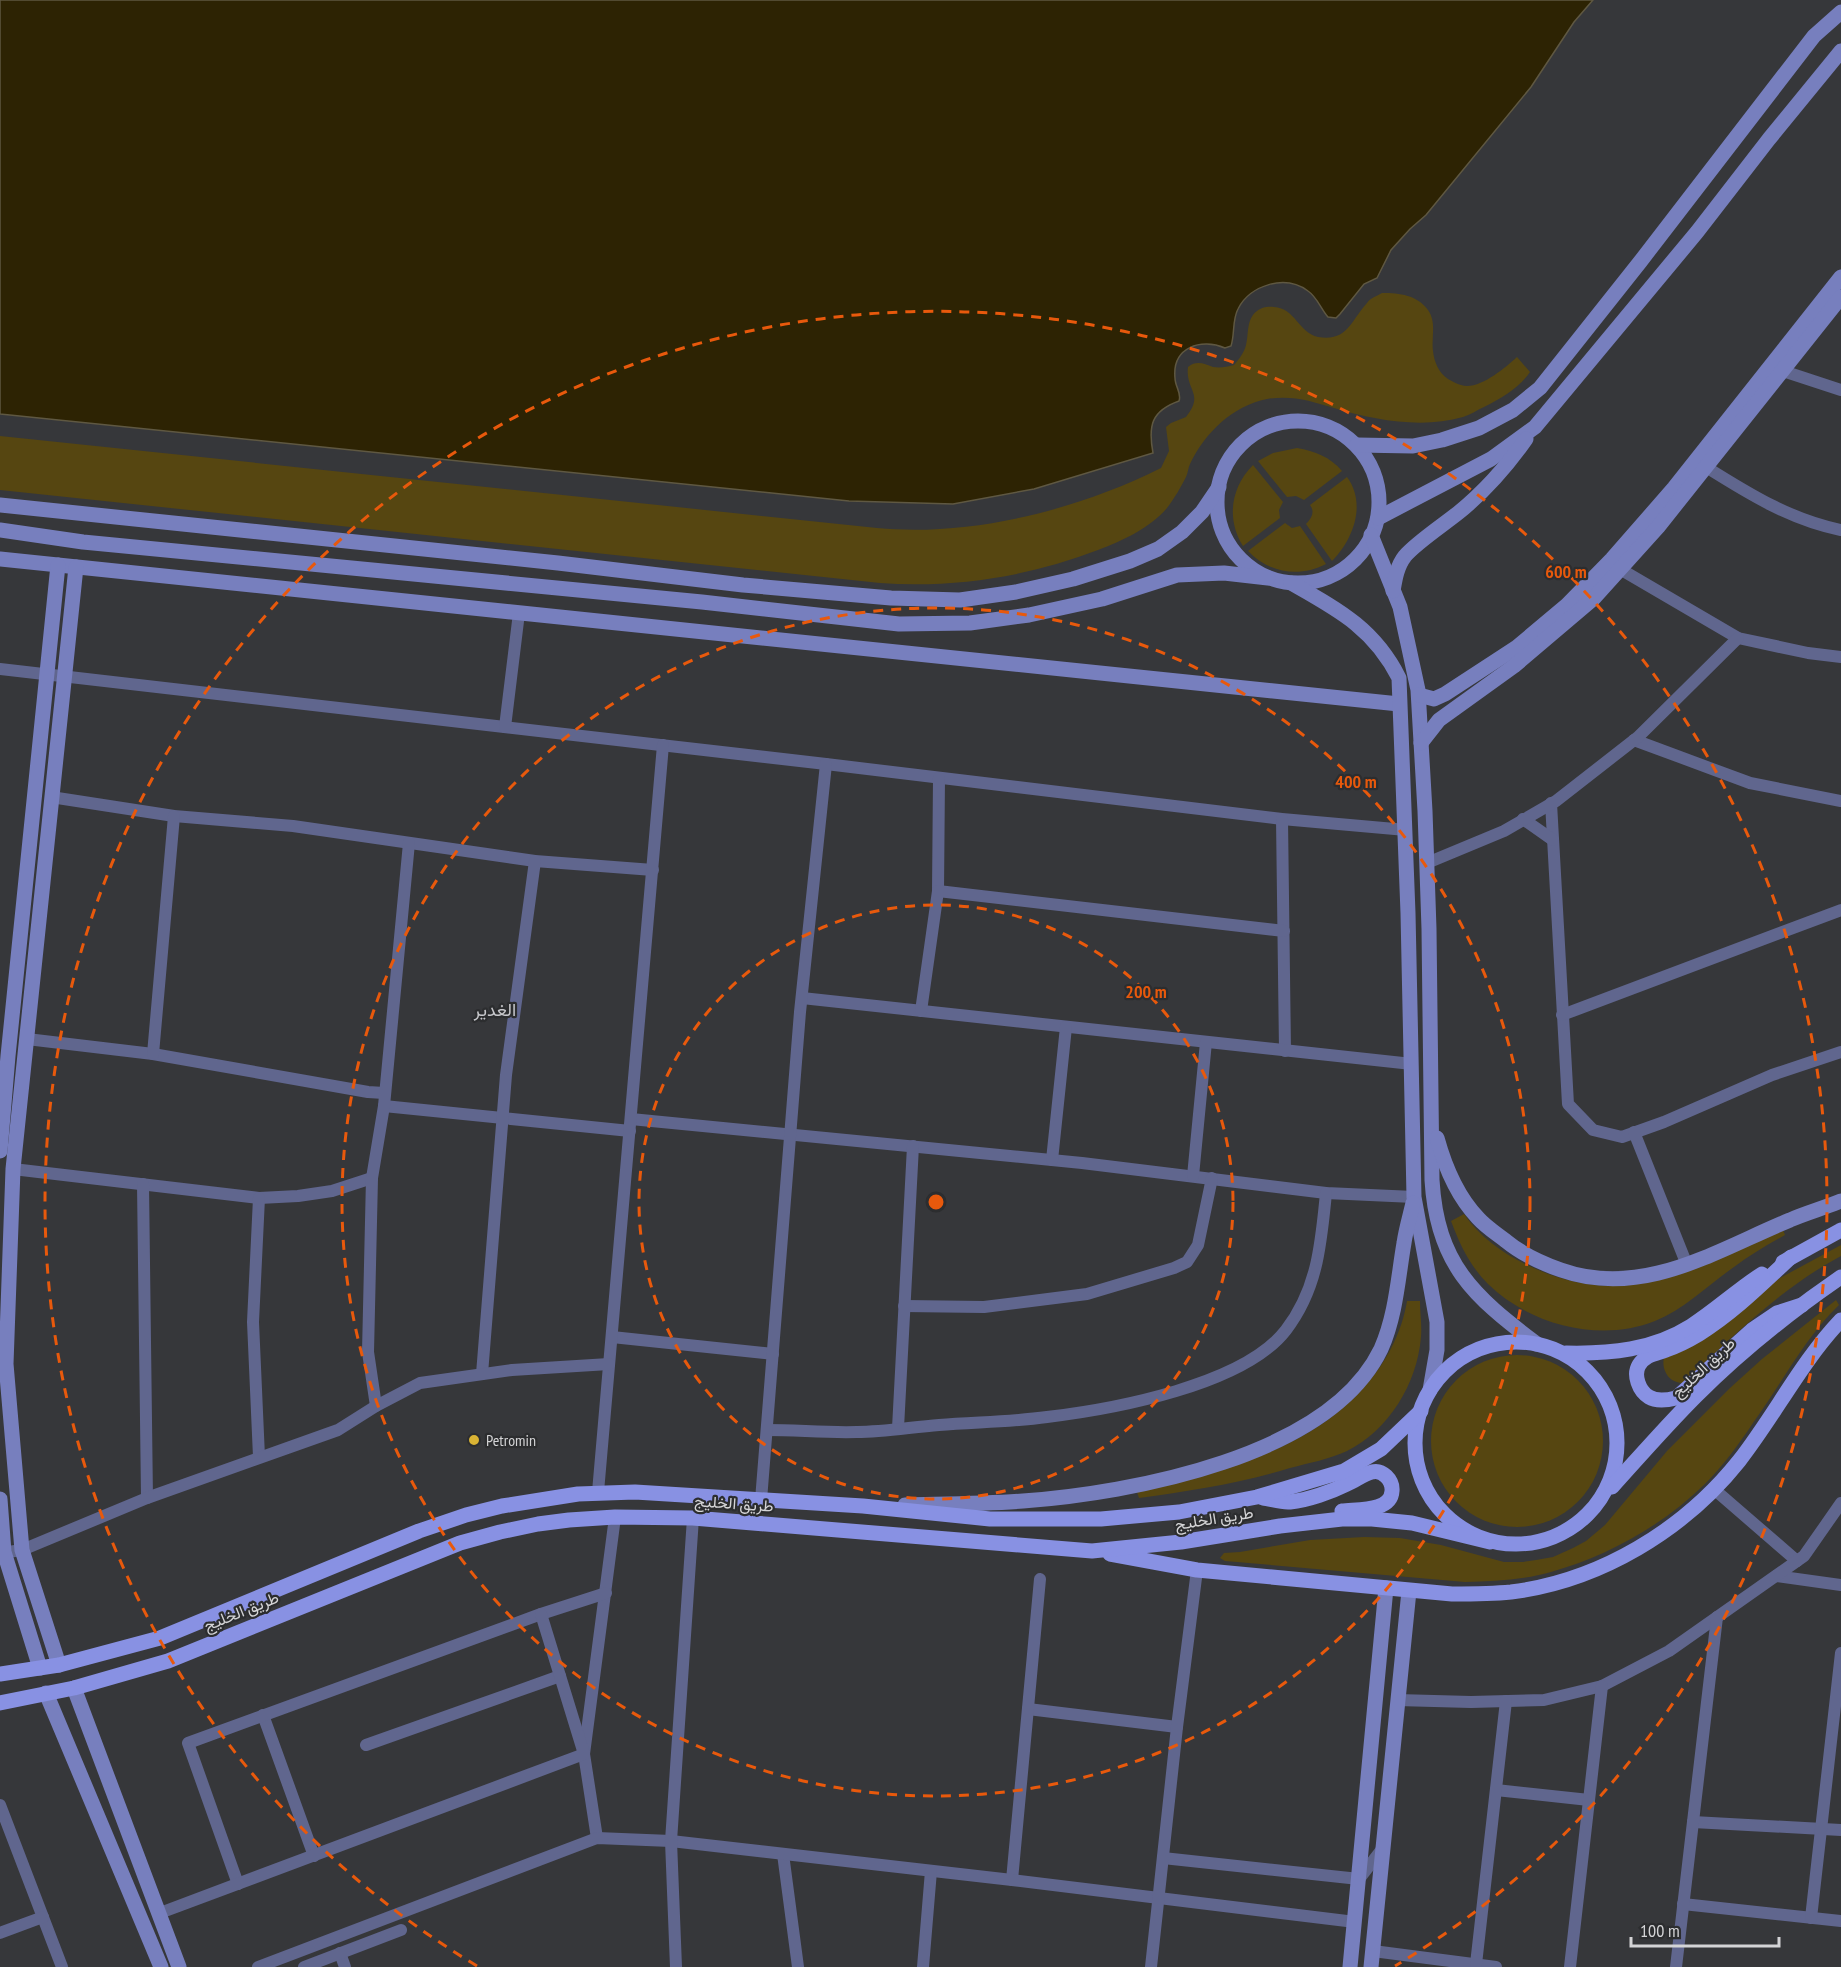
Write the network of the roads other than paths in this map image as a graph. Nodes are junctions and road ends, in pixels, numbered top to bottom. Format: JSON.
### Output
{"nodes":[{"id":1,"x":1841,"y":12,"type":"edge"},
{"id":2,"x":1841,"y":51,"type":"edge"},
{"id":3,"x":1841,"y":277,"type":"edge"},
{"id":4,"x":1841,"y":297,"type":"edge"},
{"id":5,"x":1778,"y":366,"type":"junction"},
{"id":6,"x":1841,"y":390,"type":"edge"},
{"id":7,"x":1535,"y":427,"type":"junction"},
{"id":8,"x":1357,"y":445,"type":"junction"},
{"id":9,"x":1706,"y":467,"type":"junction"},
{"id":10,"x":1219,"y":487,"type":"junction"},
{"id":11,"x":0,"y":505,"type":"edge"},
{"id":12,"x":1378,"y":518,"type":"junction"},
{"id":13,"x":0,"y":530,"type":"edge"},
{"id":14,"x":1841,"y":530,"type":"edge"},
{"id":15,"x":1371,"y":535,"type":"junction"},
{"id":16,"x":0,"y":559,"type":"edge"},
{"id":17,"x":58,"y":565,"type":"junction"},
{"id":18,"x":76,"y":567,"type":"junction"},
{"id":19,"x":1620,"y":569,"type":"junction"},
{"id":20,"x":1268,"y":578,"type":"junction"},
{"id":21,"x":1291,"y":583,"type":"junction"},
{"id":22,"x":1393,"y":591,"type":"junction"},
{"id":23,"x":519,"y":612,"type":"junction"},
{"id":24,"x":1738,"y":638,"type":"junction"},
{"id":25,"x":1841,"y":657,"type":"edge"},
{"id":26,"x":0,"y":669,"type":"edge"},
{"id":27,"x":47,"y":674,"type":"junction"},
{"id":28,"x":65,"y":676,"type":"junction"},
{"id":29,"x":1419,"y":695,"type":"junction"},
{"id":30,"x":1399,"y":704,"type":"junction"},
{"id":31,"x":505,"y":727,"type":"junction"},
{"id":32,"x":1634,"y":740,"type":"junction"},
{"id":33,"x":1421,"y":743,"type":"junction"},
{"id":34,"x":663,"y":745,"type":"junction"},
{"id":35,"x":826,"y":764,"type":"junction"},
{"id":36,"x":939,"y":778,"type":"junction"},
{"id":37,"x":51,"y":797,"type":"junction"},
{"id":38,"x":1841,"y":801,"type":"edge"},
{"id":39,"x":1551,"y":803,"type":"junction"},
{"id":40,"x":174,"y":816,"type":"junction"},
{"id":41,"x":1282,"y":819,"type":"junction"},
{"id":42,"x":1523,"y":819,"type":"junction"},
{"id":43,"x":1406,"y":830,"type":"junction"},
{"id":44,"x":1553,"y":840,"type":"junction"},
{"id":45,"x":409,"y":843,"type":"junction"},
{"id":46,"x":535,"y":861,"type":"junction"},
{"id":47,"x":1427,"y":863,"type":"junction"},
{"id":48,"x":652,"y":870,"type":"junction"},
{"id":49,"x":938,"y":891,"type":"junction"},
{"id":50,"x":1841,"y":910,"type":"edge"},
{"id":51,"x":1284,"y":931,"type":"junction"},
{"id":52,"x":802,"y":998,"type":"junction"},
{"id":53,"x":921,"y":1011,"type":"junction"},
{"id":54,"x":1562,"y":1015,"type":"junction"},
{"id":55,"x":1066,"y":1027,"type":"junction"},
{"id":56,"x":27,"y":1039,"type":"junction"},
{"id":57,"x":1206,"y":1042,"type":"junction"},
{"id":58,"x":1285,"y":1051,"type":"junction"},
{"id":59,"x":1841,"y":1052,"type":"edge"},
{"id":60,"x":153,"y":1054,"type":"junction"},
{"id":61,"x":4,"y":1056,"type":"edge"},
{"id":62,"x":25,"y":1058,"type":"junction"},
{"id":63,"x":1412,"y":1065,"type":"junction"},
{"id":64,"x":384,"y":1099,"type":"junction"},
{"id":65,"x":503,"y":1116,"type":"junction"},
{"id":66,"x":1431,"y":1116,"type":"junction"},
{"id":67,"x":630,"y":1125,"type":"junction"},
{"id":68,"x":1634,"y":1132,"type":"junction"},
{"id":69,"x":791,"y":1134,"type":"junction"},
{"id":70,"x":913,"y":1146,"type":"junction"},
{"id":71,"x":0,"y":1151,"type":"edge"},
{"id":72,"x":1052,"y":1160,"type":"junction"},
{"id":73,"x":13,"y":1169,"type":"junction"},
{"id":74,"x":1193,"y":1176,"type":"junction"},
{"id":75,"x":372,"y":1178,"type":"junction"},
{"id":76,"x":1212,"y":1178,"type":"junction"},
{"id":77,"x":143,"y":1184,"type":"junction"},
{"id":78,"x":1326,"y":1193,"type":"junction"},
{"id":79,"x":1414,"y":1197,"type":"junction"},
{"id":80,"x":259,"y":1198,"type":"junction"},
{"id":81,"x":1841,"y":1202,"type":"edge"},
{"id":82,"x":1841,"y":1230,"type":"edge"},
{"id":83,"x":1791,"y":1257,"type":"junction"},
{"id":84,"x":1687,"y":1265,"type":"junction"},
{"id":85,"x":1841,"y":1277,"type":"edge"},
{"id":86,"x":1802,"y":1305,"type":"junction"},
{"id":87,"x":904,"y":1306,"type":"junction"},
{"id":88,"x":1841,"y":1320,"type":"edge"},
{"id":89,"x":612,"y":1337,"type":"junction"},
{"id":90,"x":1538,"y":1344,"type":"junction"},
{"id":91,"x":1566,"y":1353,"type":"junction"},
{"id":92,"x":773,"y":1354,"type":"junction"},
{"id":93,"x":609,"y":1365,"type":"junction"},
{"id":94,"x":482,"y":1374,"type":"junction"},
{"id":95,"x":1430,"y":1390,"type":"junction"},
{"id":96,"x":376,"y":1406,"type":"junction"},
{"id":97,"x":1421,"y":1411,"type":"junction"},
{"id":98,"x":898,"y":1428,"type":"junction"},
{"id":99,"x":767,"y":1430,"type":"junction"},
{"id":100,"x":259,"y":1457,"type":"junction"},
{"id":101,"x":1715,"y":1490,"type":"junction"},
{"id":102,"x":598,"y":1492,"type":"junction"},
{"id":103,"x":1257,"y":1497,"type":"junction"},
{"id":104,"x":147,"y":1498,"type":"junction"},
{"id":105,"x":1602,"y":1498,"type":"junction"},
{"id":106,"x":0,"y":1499,"type":"edge"},
{"id":107,"x":760,"y":1500,"type":"junction"},
{"id":108,"x":863,"y":1506,"type":"junction"},
{"id":109,"x":1840,"y":1506,"type":"edge"},
{"id":110,"x":615,"y":1516,"type":"junction"},
{"id":111,"x":693,"y":1518,"type":"junction"},
{"id":112,"x":1260,"y":1529,"type":"junction"},
{"id":113,"x":1490,"y":1542,"type":"junction"},
{"id":114,"x":22,"y":1550,"type":"junction"},
{"id":115,"x":1092,"y":1551,"type":"junction"},
{"id":116,"x":2,"y":1552,"type":"edge"},
{"id":117,"x":1797,"y":1561,"type":"junction"},
{"id":118,"x":1197,"y":1570,"type":"junction"},
{"id":119,"x":1776,"y":1576,"type":"junction"},
{"id":120,"x":1040,"y":1579,"type":"dead end"},
{"id":121,"x":1841,"y":1585,"type":"edge"},
{"id":122,"x":1386,"y":1588,"type":"junction"},
{"id":123,"x":1409,"y":1591,"type":"junction"},
{"id":124,"x":606,"y":1593,"type":"junction"},
{"id":125,"x":541,"y":1614,"type":"junction"},
{"id":126,"x":1717,"y":1617,"type":"junction"},
{"id":127,"x":1841,"y":1653,"type":"edge"},
{"id":128,"x":59,"y":1665,"type":"junction"},
{"id":129,"x":40,"y":1668,"type":"junction"},
{"id":130,"x":0,"y":1674,"type":"edge"},
{"id":131,"x":560,"y":1676,"type":"junction"},
{"id":132,"x":1602,"y":1686,"type":"junction"},
{"id":133,"x":74,"y":1688,"type":"junction"},
{"id":134,"x":46,"y":1693,"type":"junction"},
{"id":135,"x":1397,"y":1700,"type":"junction"},
{"id":136,"x":1506,"y":1701,"type":"junction"},
{"id":137,"x":0,"y":1703,"type":"edge"},
{"id":138,"x":1028,"y":1709,"type":"junction"},
{"id":139,"x":263,"y":1715,"type":"junction"},
{"id":140,"x":1177,"y":1727,"type":"junction"},
{"id":141,"x":366,"y":1745,"type":"dead end"},
{"id":142,"x":584,"y":1754,"type":"junction"},
{"id":143,"x":1496,"y":1790,"type":"junction"},
{"id":144,"x":1589,"y":1800,"type":"junction"},
{"id":145,"x":0,"y":1805,"type":"edge"},
{"id":146,"x":1693,"y":1822,"type":"junction"},
{"id":147,"x":1821,"y":1829,"type":"junction"},
{"id":148,"x":1841,"y":1830,"type":"edge"},
{"id":149,"x":597,"y":1838,"type":"junction"},
{"id":150,"x":671,"y":1841,"type":"junction"},
{"id":151,"x":1383,"y":1848,"type":"junction"},
{"id":152,"x":783,"y":1854,"type":"junction"},
{"id":153,"x":314,"y":1856,"type":"junction"},
{"id":154,"x":1163,"y":1858,"type":"junction"},
{"id":155,"x":931,"y":1871,"type":"junction"},
{"id":156,"x":1359,"y":1879,"type":"junction"},
{"id":157,"x":1012,"y":1880,"type":"junction"},
{"id":158,"x":238,"y":1884,"type":"junction"},
{"id":159,"x":1159,"y":1899,"type":"junction"},
{"id":160,"x":1683,"y":1905,"type":"junction"},
{"id":161,"x":160,"y":1913,"type":"junction"},
{"id":162,"x":43,"y":1917,"type":"junction"},
{"id":163,"x":1811,"y":1918,"type":"junction"},
{"id":164,"x":1841,"y":1921,"type":"edge"},
{"id":165,"x":1354,"y":1922,"type":"junction"},
{"id":166,"x":401,"y":1930,"type":"dead end"},
{"id":167,"x":0,"y":1933,"type":"edge"},
{"id":168,"x":1373,"y":1951,"type":"junction"},
{"id":169,"x":340,"y":1953,"type":"junction"},
{"id":170,"x":1476,"y":1964,"type":"junction"},
{"id":171,"x":156,"y":1966,"type":"edge"},
{"id":172,"x":62,"y":1967,"type":"edge"},
{"id":173,"x":179,"y":1967,"type":"edge"},
{"id":174,"x":258,"y":1967,"type":"edge"},
{"id":175,"x":304,"y":1967,"type":"edge"},
{"id":176,"x":345,"y":1967,"type":"edge"},
{"id":177,"x":676,"y":1967,"type":"edge"},
{"id":178,"x":798,"y":1967,"type":"edge"},
{"id":179,"x":922,"y":1967,"type":"edge"},
{"id":180,"x":1151,"y":1967,"type":"edge"},
{"id":181,"x":1350,"y":1967,"type":"edge"},
{"id":182,"x":1371,"y":1967,"type":"edge"},
{"id":183,"x":1496,"y":1967,"type":"edge"},
{"id":184,"x":1570,"y":1967,"type":"edge"},
{"id":185,"x":1676,"y":1967,"type":"edge"}],
"edges":[{"from":1,"to":8,"type":"main road"},
{"from":2,"to":7,"type":"main road"},
{"from":3,"to":5,"type":"main road"},
{"from":4,"to":5,"type":"main road"},
{"from":5,"to":6,"type":"street"},
{"from":5,"to":9,"type":"main road"},
{"from":5,"to":29,"type":"main road"},
{"from":7,"to":12,"type":"main road"},
{"from":7,"to":22,"type":"main road"},
{"from":8,"to":10,"type":"main road"},
{"from":8,"to":12,"type":"main road"},
{"from":9,"to":14,"type":"street"},
{"from":9,"to":19,"type":"main road"},
{"from":10,"to":11,"type":"main road"},
{"from":10,"to":20,"type":"main road"},
{"from":12,"to":15,"type":"main road"},
{"from":13,"to":20,"type":"main road"},
{"from":15,"to":21,"type":"main road"},
{"from":15,"to":22,"type":"main road"},
{"from":16,"to":17,"type":"main road"},
{"from":17,"to":18,"type":"main road"},
{"from":17,"to":27,"type":"main road"},
{"from":18,"to":23,"type":"main road"},
{"from":18,"to":28,"type":"main road"},
{"from":19,"to":24,"type":"street"},
{"from":19,"to":33,"type":"main road"},
{"from":20,"to":21,"type":"main road"},
{"from":21,"to":30,"type":"main road"},
{"from":22,"to":29,"type":"main road"},
{"from":23,"to":30,"type":"main road"},
{"from":23,"to":31,"type":"street"},
{"from":24,"to":25,"type":"street"},
{"from":24,"to":32,"type":"street"},
{"from":26,"to":27,"type":"street"},
{"from":27,"to":28,"type":"street"},
{"from":27,"to":61,"type":"main road"},
{"from":28,"to":31,"type":"street"},
{"from":28,"to":37,"type":"main road"},
{"from":29,"to":33,"type":"main road"},
{"from":30,"to":43,"type":"main road"},
{"from":31,"to":34,"type":"street"},
{"from":32,"to":38,"type":"street"},
{"from":32,"to":39,"type":"street"},
{"from":33,"to":47,"type":"main road"},
{"from":34,"to":35,"type":"street"},
{"from":34,"to":48,"type":"street"},
{"from":35,"to":36,"type":"street"},
{"from":35,"to":52,"type":"street"},
{"from":36,"to":41,"type":"street"},
{"from":36,"to":49,"type":"street"},
{"from":37,"to":40,"type":"street"},
{"from":37,"to":56,"type":"main road"},
{"from":39,"to":42,"type":"street"},
{"from":39,"to":44,"type":"street"},
{"from":40,"to":45,"type":"street"},
{"from":40,"to":60,"type":"street"},
{"from":41,"to":43,"type":"street"},
{"from":41,"to":51,"type":"street"},
{"from":42,"to":44,"type":"street"},
{"from":42,"to":47,"type":"street"},
{"from":43,"to":63,"type":"main road"},
{"from":44,"to":54,"type":"street"},
{"from":45,"to":46,"type":"street"},
{"from":45,"to":64,"type":"street"},
{"from":46,"to":48,"type":"street"},
{"from":46,"to":65,"type":"street"},
{"from":47,"to":66,"type":"main road"},
{"from":48,"to":67,"type":"street"},
{"from":49,"to":51,"type":"street"},
{"from":49,"to":53,"type":"street"},
{"from":50,"to":54,"type":"street"},
{"from":51,"to":58,"type":"street"},
{"from":52,"to":53,"type":"street"},
{"from":52,"to":69,"type":"street"},
{"from":53,"to":55,"type":"street"},
{"from":54,"to":68,"type":"street"},
{"from":55,"to":57,"type":"street"},
{"from":55,"to":72,"type":"street"},
{"from":56,"to":60,"type":"street"},
{"from":56,"to":62,"type":"main road"},
{"from":57,"to":58,"type":"street"},
{"from":57,"to":74,"type":"street"},
{"from":58,"to":63,"type":"street"},
{"from":59,"to":68,"type":"street"},
{"from":60,"to":64,"type":"street"},
{"from":61,"to":62,"type":"street"},
{"from":61,"to":71,"type":"main road"},
{"from":62,"to":73,"type":"main road"},
{"from":63,"to":79,"type":"main road"},
{"from":64,"to":65,"type":"street"},
{"from":64,"to":75,"type":"street"},
{"from":65,"to":67,"type":"street"},
{"from":65,"to":94,"type":"street"},
{"from":66,"to":84,"type":"main road"},
{"from":66,"to":90,"type":"main road"},
{"from":67,"to":69,"type":"street"},
{"from":67,"to":89,"type":"street"},
{"from":68,"to":84,"type":"street"},
{"from":69,"to":70,"type":"street"},
{"from":69,"to":92,"type":"street"},
{"from":70,"to":72,"type":"street"},
{"from":70,"to":87,"type":"street"},
{"from":72,"to":74,"type":"street"},
{"from":73,"to":77,"type":"street"},
{"from":73,"to":114,"type":"main road"},
{"from":74,"to":76,"type":"street"},
{"from":75,"to":80,"type":"street"},
{"from":75,"to":96,"type":"street"},
{"from":76,"to":78,"type":"street"},
{"from":76,"to":87,"type":"street"},
{"from":77,"to":80,"type":"street"},
{"from":77,"to":104,"type":"street"},
{"from":78,"to":79,"type":"street"},
{"from":78,"to":98,"type":"street"},
{"from":79,"to":95,"type":"main road"},
{"from":79,"to":108,"type":"main road"},
{"from":80,"to":100,"type":"street"},
{"from":81,"to":84,"type":"main road"},
{"from":82,"to":83,"type":"main road"},
{"from":83,"to":86,"type":"main road"},
{"from":83,"to":91,"type":"main road"},
{"from":85,"to":86,"type":"main road","name":"طريق الخليج"},
{"from":86,"to":105,"type":"main road","name":"طريق الخليج"},
{"from":87,"to":98,"type":"street"},
{"from":88,"to":101,"type":"main road"},
{"from":89,"to":92,"type":"street"},
{"from":89,"to":93,"type":"street"},
{"from":90,"to":91,"type":"main road"},
{"from":90,"to":95,"type":"main road"},
{"from":91,"to":105,"type":"main road"},
{"from":92,"to":99,"type":"street"},
{"from":93,"to":94,"type":"street"},
{"from":93,"to":102,"type":"street"},
{"from":94,"to":96,"type":"street"},
{"from":95,"to":97,"type":"main road"},
{"from":96,"to":100,"type":"street"},
{"from":97,"to":103,"type":"main road","name":"طريق الخليج"},
{"from":97,"to":113,"type":"main road"},
{"from":98,"to":99,"type":"street"},
{"from":99,"to":107,"type":"street"},
{"from":100,"to":104,"type":"street"},
{"from":101,"to":117,"type":"street"},
{"from":101,"to":123,"type":"main road"},
{"from":102,"to":107,"type":"main road","name":"طريق الخليج"},
{"from":102,"to":128,"type":"main road","name":"طريق الخليج"},
{"from":103,"to":108,"type":"main road","name":"طريق الخليج"},
{"from":103,"to":112,"type":"main road"},
{"from":104,"to":114,"type":"street"},
{"from":105,"to":113,"type":"main road"},
{"from":106,"to":116,"type":"main road"},
{"from":107,"to":108,"type":"main road","name":"طريق الخليج"},
{"from":109,"to":117,"type":"street"},
{"from":110,"to":111,"type":"main road","name":"طريق الخليج"},
{"from":110,"to":124,"type":"street"},
{"from":110,"to":133,"type":"main road","name":"طريق الخليج"},
{"from":111,"to":115,"type":"main road","name":"طريق الخليج"},
{"from":111,"to":150,"type":"street"},
{"from":112,"to":113,"type":"main road","name":"طريق الخليج"},
{"from":112,"to":115,"type":"main road","name":"طريق الخليج"},
{"from":114,"to":116,"type":"street"},
{"from":114,"to":128,"type":"main road"},
{"from":115,"to":118,"type":"main road"},
{"from":116,"to":129,"type":"main road"},
{"from":117,"to":119,"type":"street"},
{"from":118,"to":122,"type":"main road"},
{"from":118,"to":140,"type":"street"},
{"from":119,"to":121,"type":"street"},
{"from":119,"to":126,"type":"street"},
{"from":120,"to":138,"type":"street"},
{"from":122,"to":123,"type":"main road"},
{"from":122,"to":156,"type":"main road"},
{"from":123,"to":135,"type":"main road"},
{"from":124,"to":125,"type":"street"},
{"from":124,"to":142,"type":"street"},
{"from":125,"to":131,"type":"street"},
{"from":125,"to":139,"type":"street"},
{"from":126,"to":132,"type":"street"},
{"from":126,"to":146,"type":"street"},
{"from":127,"to":147,"type":"street"},
{"from":128,"to":129,"type":"main road","name":"طريق الخليج"},
{"from":129,"to":130,"type":"main road","name":"طريق الخليج"},
{"from":131,"to":141,"type":"street"},
{"from":131,"to":142,"type":"street"},
{"from":132,"to":136,"type":"street"},
{"from":132,"to":144,"type":"street"},
{"from":133,"to":134,"type":"main road","name":"طريق الخليج"},
{"from":133,"to":161,"type":"main road"},
{"from":134,"to":137,"type":"main road","name":"طريق الخليج"},
{"from":134,"to":171,"type":"main road"},
{"from":135,"to":136,"type":"street"},
{"from":135,"to":151,"type":"main road"},
{"from":136,"to":143,"type":"street"},
{"from":138,"to":140,"type":"street"},
{"from":138,"to":157,"type":"street"},
{"from":139,"to":153,"type":"street"},
{"from":139,"to":158,"type":"street"},
{"from":140,"to":154,"type":"street"},
{"from":142,"to":149,"type":"street"},
{"from":142,"to":153,"type":"street"},
{"from":143,"to":144,"type":"street"},
{"from":143,"to":170,"type":"street"},
{"from":144,"to":184,"type":"street"},
{"from":145,"to":162,"type":"street"},
{"from":146,"to":147,"type":"street"},
{"from":146,"to":160,"type":"street"},
{"from":147,"to":148,"type":"street"},
{"from":147,"to":163,"type":"street"},
{"from":149,"to":150,"type":"street"},
{"from":149,"to":174,"type":"street"},
{"from":150,"to":152,"type":"street"},
{"from":150,"to":177,"type":"street"},
{"from":151,"to":156,"type":"street"},
{"from":151,"to":168,"type":"main road"},
{"from":152,"to":155,"type":"street"},
{"from":152,"to":178,"type":"street"},
{"from":153,"to":158,"type":"street"},
{"from":154,"to":156,"type":"street"},
{"from":154,"to":159,"type":"street"},
{"from":155,"to":157,"type":"street"},
{"from":155,"to":179,"type":"street"},
{"from":156,"to":165,"type":"main road"},
{"from":157,"to":159,"type":"street"},
{"from":158,"to":161,"type":"street"},
{"from":159,"to":165,"type":"street"},
{"from":159,"to":180,"type":"street"},
{"from":160,"to":163,"type":"street"},
{"from":160,"to":185,"type":"street"},
{"from":161,"to":173,"type":"main road"},
{"from":162,"to":167,"type":"street"},
{"from":162,"to":172,"type":"street"},
{"from":163,"to":164,"type":"street"},
{"from":165,"to":181,"type":"main road"},
{"from":166,"to":169,"type":"street"},
{"from":168,"to":170,"type":"street"},
{"from":168,"to":182,"type":"main road"},
{"from":169,"to":175,"type":"street"},
{"from":169,"to":176,"type":"street"},
{"from":170,"to":183,"type":"street"}]}
